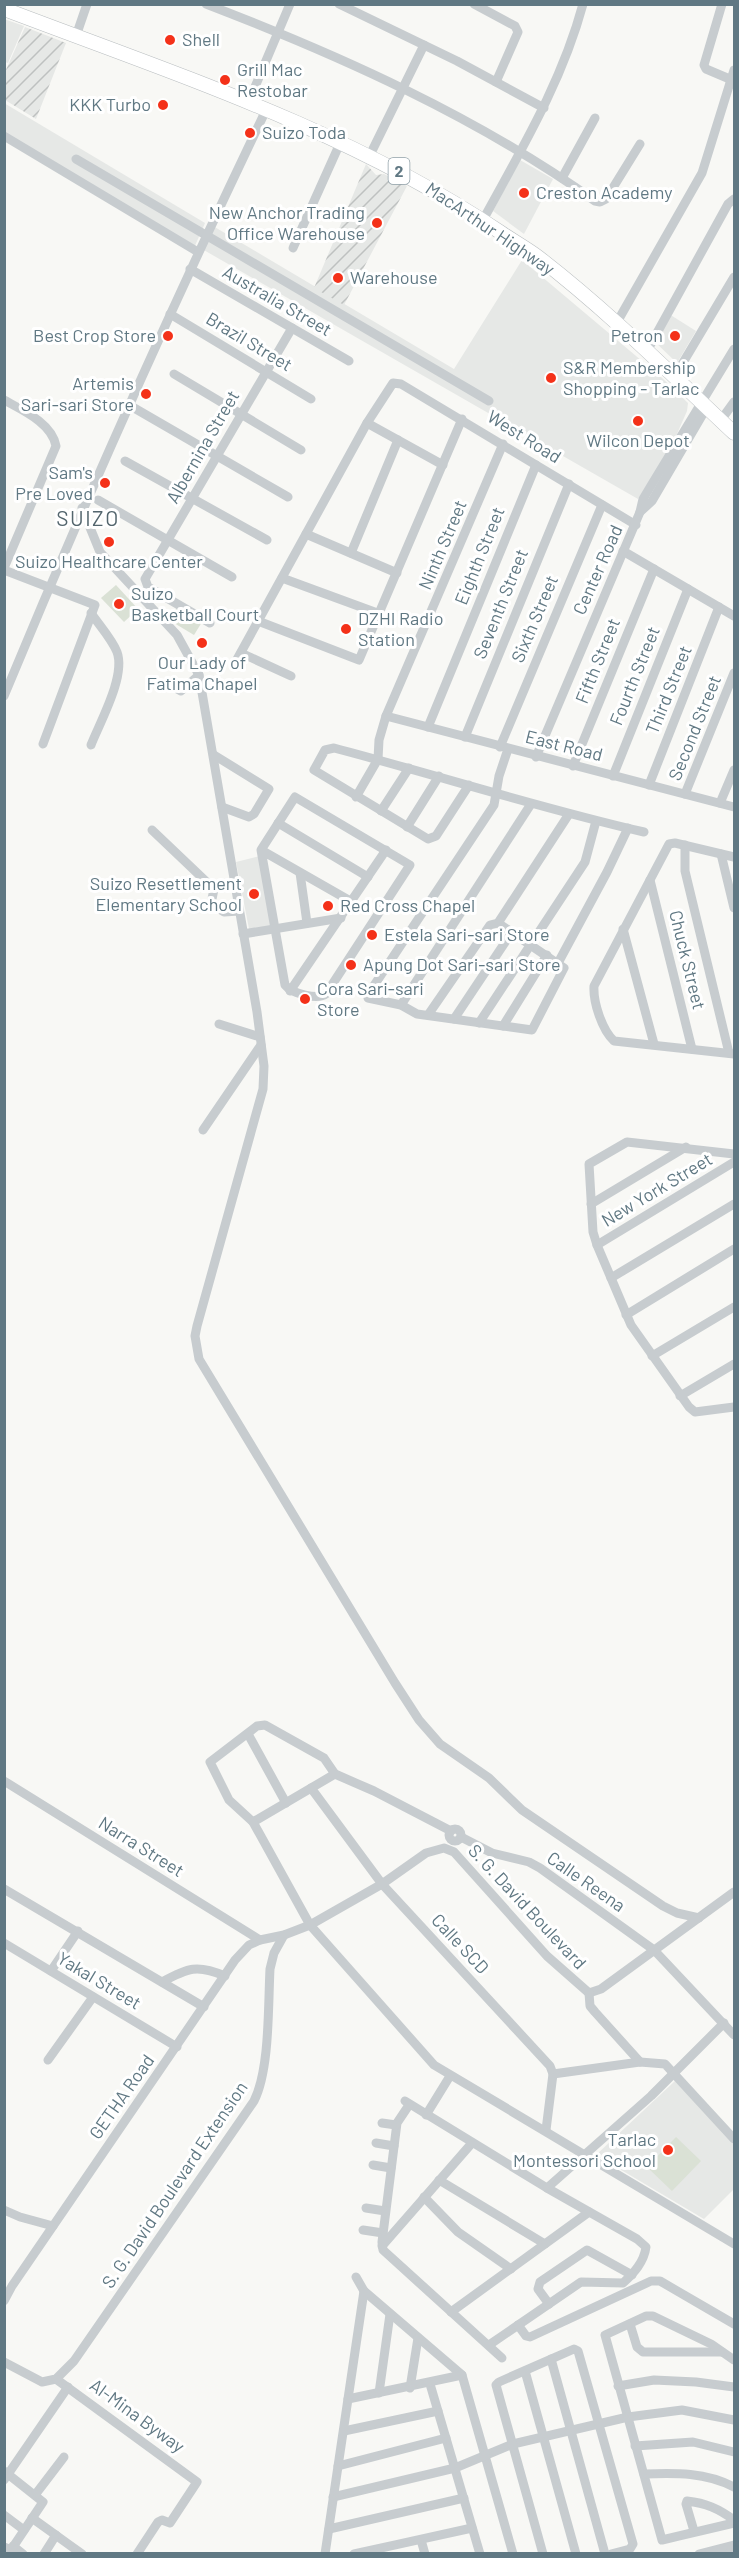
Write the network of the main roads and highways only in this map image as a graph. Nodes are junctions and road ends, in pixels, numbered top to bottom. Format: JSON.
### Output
{"nodes":[{"id":1,"x":4,"y":9,"type":"edge"},
{"id":2,"x":735,"y":433,"type":"edge"}],
"edges":[{"from":1,"to":2,"type":"highway","name":"MacArthur Highway","number":"2"}]}
